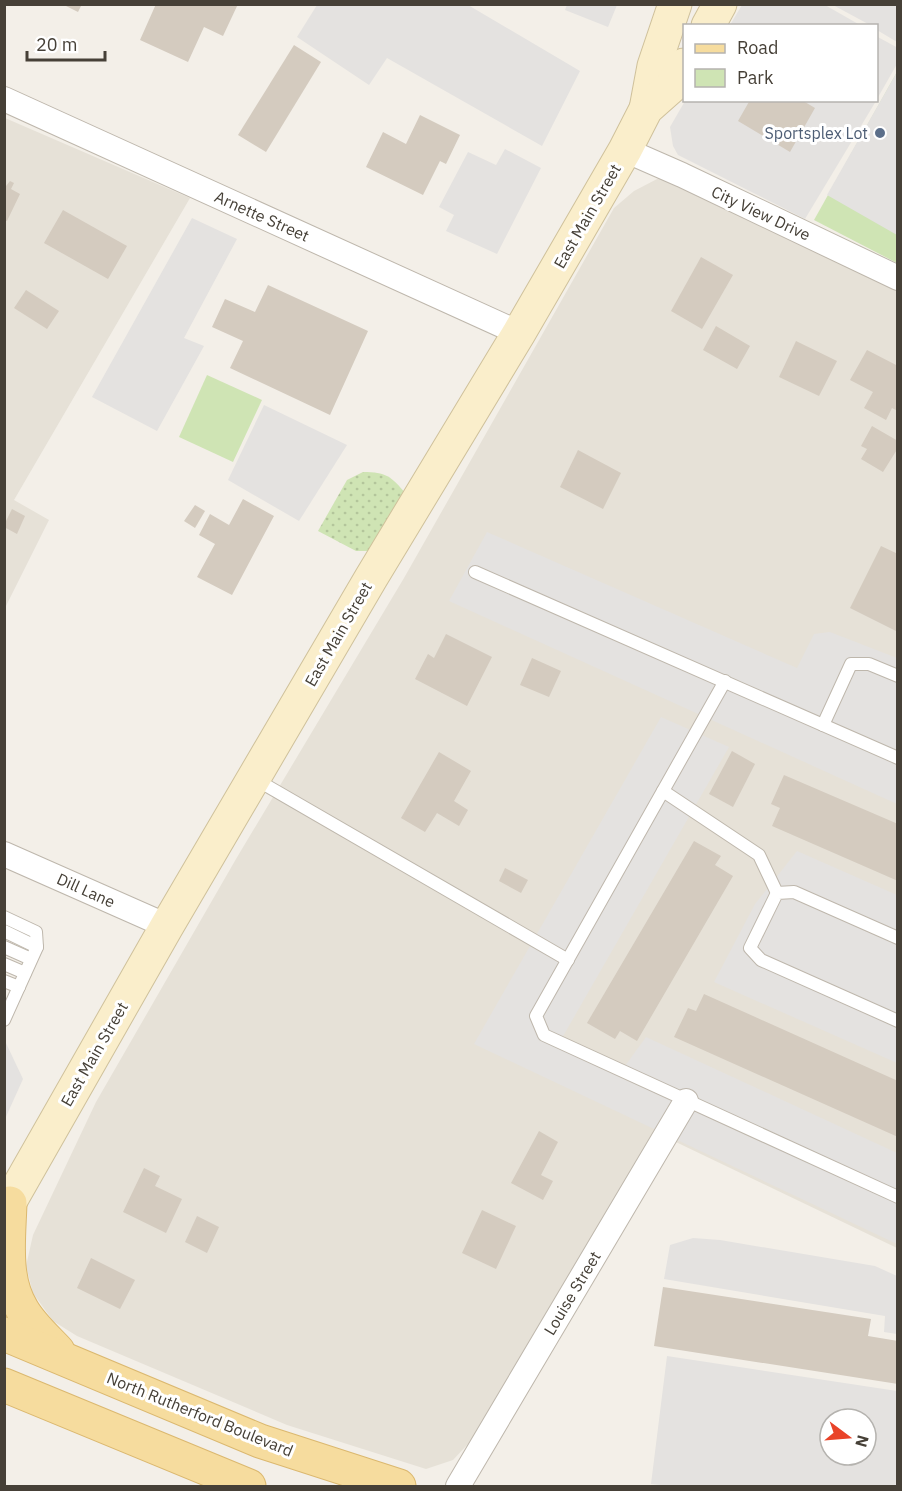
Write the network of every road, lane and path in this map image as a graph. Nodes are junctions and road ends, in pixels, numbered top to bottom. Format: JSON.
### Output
{"nodes":[{"id":1,"x":675,"y":4,"type":"edge"},
{"id":2,"x":720,"y":4,"type":"edge"},
{"id":3,"x":709,"y":24,"type":"edge"},
{"id":4,"x":683,"y":67,"type":"edge"},
{"id":5,"x":4,"y":99,"type":"edge"},
{"id":6,"x":646,"y":109,"type":"junction"},
{"id":7,"x":625,"y":150,"type":"junction"},
{"id":8,"x":897,"y":278,"type":"edge"},
{"id":9,"x":519,"y":333,"type":"junction"},
{"id":10,"x":475,"y":572,"type":"dead end"},
{"id":11,"x":897,"y":676,"type":"edge"},
{"id":12,"x":724,"y":681,"type":"junction"},
{"id":13,"x":823,"y":725,"type":"junction"},
{"id":14,"x":897,"y":758,"type":"edge"},
{"id":15,"x":254,"y":778,"type":"junction"},
{"id":16,"x":663,"y":791,"type":"junction"},
{"id":17,"x":4,"y":854,"type":"edge"},
{"id":18,"x":777,"y":893,"type":"junction"},
{"id":19,"x":4,"y":918,"type":"edge"},
{"id":20,"x":167,"y":926,"type":"junction"},
{"id":21,"x":4,"y":932,"type":"edge"},
{"id":22,"x":897,"y":938,"type":"edge"},
{"id":23,"x":4,"y":947,"type":"edge"},
{"id":24,"x":37,"y":947,"type":"junction"},
{"id":25,"x":31,"y":959,"type":"junction"},
{"id":26,"x":568,"y":960,"type":"junction"},
{"id":27,"x":4,"y":964,"type":"edge"},
{"id":28,"x":25,"y":974,"type":"junction"},
{"id":29,"x":4,"y":981,"type":"edge"},
{"id":30,"x":19,"y":987,"type":"junction"},
{"id":31,"x":9,"y":999,"type":"edge"},
{"id":32,"x":4,"y":1020,"type":"edge"},
{"id":33,"x":897,"y":1021,"type":"edge"},
{"id":34,"x":686,"y":1101,"type":"junction"},
{"id":35,"x":897,"y":1197,"type":"edge"},
{"id":36,"x":7,"y":1208,"type":"edge"},
{"id":37,"x":4,"y":1334,"type":"edge"},
{"id":38,"x":66,"y":1359,"type":"junction"},
{"id":39,"x":4,"y":1385,"type":"edge"},
{"id":40,"x":249,"y":1486,"type":"edge"},
{"id":41,"x":399,"y":1486,"type":"edge"},
{"id":42,"x":458,"y":1486,"type":"edge"}],
"edges":[{"from":1,"to":6,"type":"street"},
{"from":2,"to":3,"type":"street"},
{"from":4,"to":6,"type":"street","name":"East Main Street"},
{"from":5,"to":9,"type":"street","name":"Arnette Street"},
{"from":6,"to":7,"type":"street","name":"East Main Street"},
{"from":7,"to":8,"type":"street","name":"City View Drive"},
{"from":7,"to":9,"type":"street","name":"East Main Street"},
{"from":9,"to":15,"type":"street","name":"East Main Street"},
{"from":10,"to":12,"type":"lane"},
{"from":11,"to":13,"type":"lane"},
{"from":12,"to":13,"type":"lane"},
{"from":12,"to":16,"type":"lane"},
{"from":13,"to":14,"type":"lane"},
{"from":15,"to":20,"type":"street","name":"East Main Street"},
{"from":15,"to":26,"type":"lane"},
{"from":16,"to":18,"type":"lane"},
{"from":16,"to":26,"type":"lane"},
{"from":17,"to":20,"type":"street","name":"Dill Lane"},
{"from":18,"to":22,"type":"lane"},
{"from":18,"to":33,"type":"lane"},
{"from":19,"to":24,"type":"lane"},
{"from":20,"to":36,"type":"street","name":"East Main Street"},
{"from":21,"to":24,"type":"lane"},
{"from":23,"to":25,"type":"lane"},
{"from":24,"to":25,"type":"lane"},
{"from":25,"to":28,"type":"lane"},
{"from":26,"to":34,"type":"lane"},
{"from":27,"to":28,"type":"lane"},
{"from":28,"to":30,"type":"lane"},
{"from":29,"to":30,"type":"lane"},
{"from":30,"to":31,"type":"lane"},
{"from":31,"to":32,"type":"lane"},
{"from":34,"to":35,"type":"lane"},
{"from":34,"to":42,"type":"street","name":"Louise Street"},
{"from":36,"to":38,"type":"main road"},
{"from":37,"to":38,"type":"main road","name":"North Rutherford Boulevard"},
{"from":38,"to":41,"type":"main road","name":"North Rutherford Boulevard"},
{"from":39,"to":40,"type":"main road"}]}
